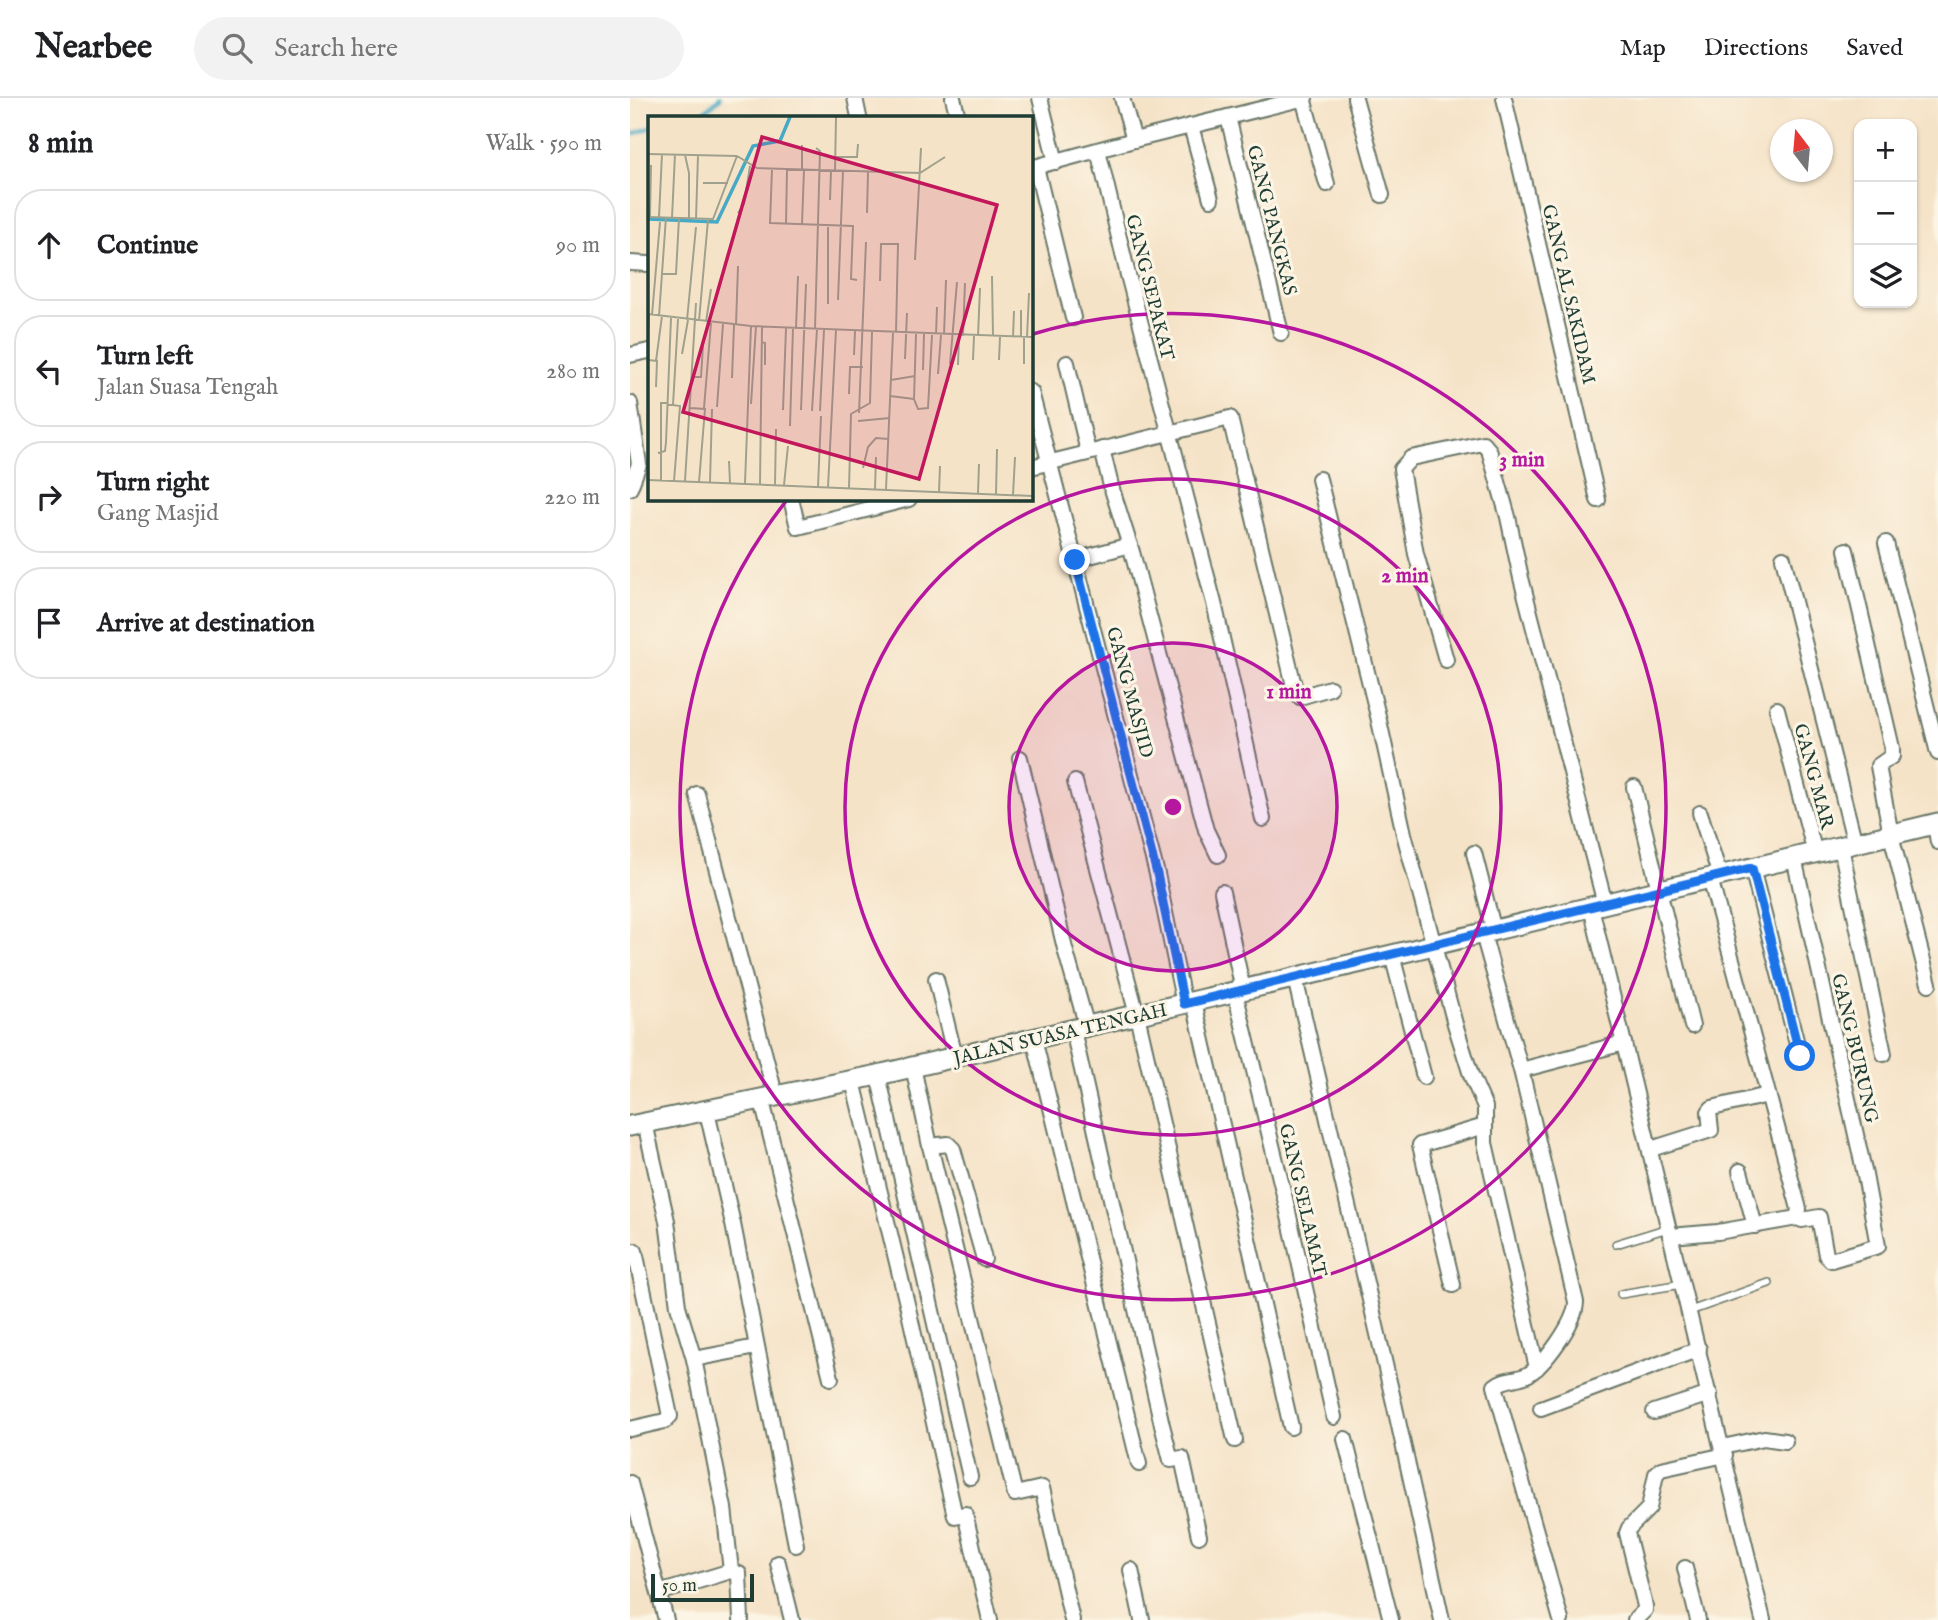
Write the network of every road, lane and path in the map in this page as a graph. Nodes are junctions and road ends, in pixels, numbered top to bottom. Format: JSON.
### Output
{"nodes":[{"id":1,"x":855,"y":98,"type":"edge"},
{"id":2,"x":953,"y":98,"type":"edge"},
{"id":3,"x":1040,"y":98,"type":"edge"},
{"id":4,"x":1122,"y":98,"type":"edge"},
{"id":5,"x":1304,"y":98,"type":"edge"},
{"id":6,"x":1355,"y":98,"type":"edge"},
{"id":7,"x":1504,"y":98,"type":"edge"},
{"id":8,"x":1286,"y":100,"type":"edge"},
{"id":9,"x":1246,"y":105,"type":"edge"},
{"id":10,"x":859,"y":116,"type":"edge"},
{"id":11,"x":958,"y":116,"type":"edge"},
{"id":12,"x":1228,"y":117,"type":"junction"},
{"id":13,"x":1191,"y":127,"type":"junction"},
{"id":14,"x":1134,"y":140,"type":"junction"},
{"id":15,"x":1098,"y":150,"type":"junction"},
{"id":16,"x":1056,"y":162,"type":"junction"},
{"id":17,"x":1033,"y":167,"type":"edge"},
{"id":18,"x":1327,"y":184,"type":"dead end"},
{"id":19,"x":1382,"y":195,"type":"dead end"},
{"id":20,"x":1211,"y":199,"type":"dead end"},
{"id":21,"x":630,"y":264,"type":"edge"},
{"id":22,"x":648,"y":264,"type":"edge"},
{"id":23,"x":1073,"y":318,"type":"dead end"},
{"id":24,"x":1282,"y":333,"type":"dead end"},
{"id":25,"x":648,"y":351,"type":"edge"},
{"id":26,"x":630,"y":355,"type":"edge"},
{"id":27,"x":1067,"y":362,"type":"dead end"},
{"id":28,"x":1032,"y":396,"type":"edge"},
{"id":29,"x":630,"y":403,"type":"edge"},
{"id":30,"x":1168,"y":432,"type":"junction"},
{"id":31,"x":1095,"y":450,"type":"junction"},
{"id":32,"x":644,"y":463,"type":"edge"},
{"id":33,"x":1049,"y":463,"type":"junction"},
{"id":34,"x":1032,"y":467,"type":"edge"},
{"id":35,"x":1319,"y":479,"type":"dead end"},
{"id":36,"x":630,"y":488,"type":"edge"},
{"id":37,"x":791,"y":500,"type":"edge"},
{"id":38,"x":899,"y":500,"type":"edge"},
{"id":39,"x":1598,"y":500,"type":"dead end"},
{"id":40,"x":880,"y":502,"type":"edge"},
{"id":41,"x":1886,"y":543,"type":"dead end"},
{"id":42,"x":1129,"y":545,"type":"junction"},
{"id":43,"x":1846,"y":550,"type":"dead end"},
{"id":44,"x":1783,"y":558,"type":"dead end"},
{"id":45,"x":1075,"y":560,"type":"junction"},
{"id":46,"x":1446,"y":660,"type":"dead end"},
{"id":47,"x":1330,"y":688,"type":"dead end"},
{"id":48,"x":1777,"y":709,"type":"dead end"},
{"id":49,"x":1938,"y":753,"type":"edge"},
{"id":50,"x":1020,"y":758,"type":"dead end"},
{"id":51,"x":1075,"y":782,"type":"dead end"},
{"id":52,"x":1634,"y":787,"type":"dead end"},
{"id":53,"x":697,"y":794,"type":"dead end"},
{"id":54,"x":1700,"y":813,"type":"dead end"},
{"id":55,"x":1264,"y":819,"type":"dead end"},
{"id":56,"x":1937,"y":830,"type":"edge"},
{"id":57,"x":1891,"y":835,"type":"junction"},
{"id":58,"x":1848,"y":845,"type":"junction"},
{"id":59,"x":1474,"y":853,"type":"dead end"},
{"id":60,"x":1815,"y":853,"type":"junction"},
{"id":61,"x":1218,"y":855,"type":"dead end"},
{"id":62,"x":1794,"y":858,"type":"junction"},
{"id":63,"x":1752,"y":868,"type":"junction"},
{"id":64,"x":1715,"y":877,"type":"junction"},
{"id":65,"x":1658,"y":891,"type":"junction"},
{"id":66,"x":1222,"y":892,"type":"dead end"},
{"id":67,"x":1598,"y":906,"type":"junction"},
{"id":68,"x":1488,"y":932,"type":"junction"},
{"id":69,"x":1435,"y":945,"type":"junction"},
{"id":70,"x":1392,"y":955,"type":"junction"},
{"id":71,"x":1294,"y":978,"type":"junction"},
{"id":72,"x":936,"y":979,"type":"dead end"},
{"id":73,"x":1929,"y":984,"type":"dead end"},
{"id":74,"x":1239,"y":991,"type":"junction"},
{"id":75,"x":1189,"y":1003,"type":"junction"},
{"id":76,"x":1137,"y":1015,"type":"junction"},
{"id":77,"x":1692,"y":1026,"type":"dead end"},
{"id":78,"x":1080,"y":1028,"type":"junction"},
{"id":79,"x":1034,"y":1039,"type":"junction"},
{"id":80,"x":1624,"y":1043,"type":"junction"},
{"id":81,"x":1884,"y":1054,"type":"dead end"},
{"id":82,"x":1800,"y":1056,"type":"dead end"},
{"id":83,"x":955,"y":1058,"type":"junction"},
{"id":84,"x":913,"y":1068,"type":"junction"},
{"id":85,"x":1521,"y":1070,"type":"junction"},
{"id":86,"x":878,"y":1075,"type":"junction"},
{"id":87,"x":1424,"y":1077,"type":"dead end"},
{"id":88,"x":853,"y":1081,"type":"junction"},
{"id":89,"x":1768,"y":1095,"type":"junction"},
{"id":90,"x":769,"y":1099,"type":"junction"},
{"id":91,"x":707,"y":1111,"type":"junction"},
{"id":92,"x":638,"y":1125,"type":"edge"},
{"id":93,"x":1486,"y":1126,"type":"junction"},
{"id":94,"x":930,"y":1146,"type":"junction"},
{"id":95,"x":1651,"y":1149,"type":"junction"},
{"id":96,"x":1740,"y":1171,"type":"dead end"},
{"id":97,"x":1797,"y":1218,"type":"junction"},
{"id":98,"x":1755,"y":1226,"type":"junction"},
{"id":99,"x":1669,"y":1232,"type":"junction"},
{"id":100,"x":1616,"y":1244,"type":"dead end"},
{"id":101,"x":635,"y":1251,"type":"dead end"},
{"id":102,"x":984,"y":1259,"type":"dead end"},
{"id":103,"x":1769,"y":1283,"type":"dead end"},
{"id":104,"x":1683,"y":1284,"type":"junction"},
{"id":105,"x":1453,"y":1285,"type":"dead end"},
{"id":106,"x":1621,"y":1294,"type":"dead end"},
{"id":107,"x":1690,"y":1311,"type":"junction"},
{"id":108,"x":756,"y":1347,"type":"junction"},
{"id":109,"x":1699,"y":1349,"type":"junction"},
{"id":110,"x":694,"y":1359,"type":"junction"},
{"id":111,"x":1537,"y":1368,"type":"junction"},
{"id":112,"x":831,"y":1378,"type":"dead end"},
{"id":113,"x":1710,"y":1394,"type":"junction"},
{"id":114,"x":1541,"y":1408,"type":"dead end"},
{"id":115,"x":1654,"y":1412,"type":"dead end"},
{"id":116,"x":1334,"y":1417,"type":"dead end"},
{"id":117,"x":1292,"y":1427,"type":"dead end"},
{"id":118,"x":630,"y":1429,"type":"edge"},
{"id":119,"x":1345,"y":1439,"type":"dead end"},
{"id":120,"x":1235,"y":1440,"type":"dead end"},
{"id":121,"x":1785,"y":1441,"type":"dead end"},
{"id":122,"x":1724,"y":1451,"type":"junction"},
{"id":123,"x":1139,"y":1464,"type":"dead end"},
{"id":124,"x":970,"y":1477,"type":"dead end"},
{"id":125,"x":630,"y":1483,"type":"edge"},
{"id":126,"x":1199,"y":1536,"type":"dead end"},
{"id":127,"x":796,"y":1545,"type":"dead end"},
{"id":128,"x":778,"y":1563,"type":"dead end"},
{"id":129,"x":1685,"y":1568,"type":"dead end"},
{"id":130,"x":1131,"y":1570,"type":"dead end"},
{"id":131,"x":732,"y":1571,"type":"junction"},
{"id":132,"x":659,"y":1592,"type":"junction"},
{"id":133,"x":666,"y":1620,"type":"edge"},
{"id":134,"x":741,"y":1620,"type":"edge"},
{"id":135,"x":792,"y":1620,"type":"edge"},
{"id":136,"x":990,"y":1620,"type":"edge"},
{"id":137,"x":1072,"y":1620,"type":"edge"},
{"id":138,"x":1142,"y":1620,"type":"edge"},
{"id":139,"x":1391,"y":1620,"type":"edge"},
{"id":140,"x":1442,"y":1620,"type":"edge"},
{"id":141,"x":1561,"y":1620,"type":"edge"},
{"id":142,"x":1635,"y":1620,"type":"edge"},
{"id":143,"x":1698,"y":1620,"type":"edge"},
{"id":144,"x":1763,"y":1620,"type":"edge"}],
"edges":[{"from":1,"to":10,"type":"street"},
{"from":2,"to":11,"type":"street"},
{"from":3,"to":16,"type":"street"},
{"from":4,"to":14,"type":"street"},
{"from":5,"to":8,"type":"street"},
{"from":5,"to":18,"type":"street"},
{"from":6,"to":19,"type":"street"},
{"from":7,"to":39,"type":"street","name":"GANG AL SAKIDAM"},
{"from":8,"to":9,"type":"street"},
{"from":9,"to":12,"type":"street"},
{"from":12,"to":13,"type":"street"},
{"from":12,"to":24,"type":"street","name":"GANG PANGKAS"},
{"from":13,"to":14,"type":"street"},
{"from":13,"to":20,"type":"street"},
{"from":14,"to":15,"type":"street"},
{"from":15,"to":16,"type":"street"},
{"from":15,"to":30,"type":"street","name":"GANG SEPAKAT"},
{"from":16,"to":17,"type":"street"},
{"from":17,"to":23,"type":"street"},
{"from":21,"to":22,"type":"street"},
{"from":25,"to":26,"type":"street"},
{"from":27,"to":31,"type":"street"},
{"from":28,"to":33,"type":"street","name":"GANG MASJID"},
{"from":29,"to":32,"type":"street"},
{"from":30,"to":31,"type":"street"},
{"from":30,"to":47,"type":"street"},
{"from":30,"to":55,"type":"street","name":"GANG SEPAKAT"},
{"from":31,"to":33,"type":"street"},
{"from":31,"to":42,"type":"street"},
{"from":32,"to":36,"type":"street"},
{"from":33,"to":34,"type":"street"},
{"from":33,"to":45,"type":"street","name":"GANG MASJID"},
{"from":35,"to":69,"type":"street"},
{"from":37,"to":40,"type":"street"},
{"from":38,"to":40,"type":"street"},
{"from":41,"to":49,"type":"street"},
{"from":42,"to":45,"type":"street"},
{"from":42,"to":61,"type":"street"},
{"from":43,"to":57,"type":"street"},
{"from":44,"to":58,"type":"street"},
{"from":45,"to":75,"type":"street","name":"GANG MASJID"},
{"from":46,"to":67,"type":"street"},
{"from":48,"to":60,"type":"street","name":"GANG MAR"},
{"from":50,"to":78,"type":"street"},
{"from":51,"to":76,"type":"street"},
{"from":52,"to":65,"type":"street"},
{"from":53,"to":90,"type":"street"},
{"from":54,"to":64,"type":"street"},
{"from":56,"to":57,"type":"street","name":"JALAN SUASA TENGAH"},
{"from":57,"to":58,"type":"street","name":"JALAN SUASA TENGAH"},
{"from":57,"to":73,"type":"street"},
{"from":58,"to":60,"type":"street","name":"JALAN SUASA TENGAH"},
{"from":58,"to":81,"type":"street"},
{"from":59,"to":68,"type":"street"},
{"from":60,"to":62,"type":"street","name":"JALAN SUASA TENGAH"},
{"from":62,"to":63,"type":"street","name":"JALAN SUASA TENGAH"},
{"from":62,"to":97,"type":"street","name":"GANG BURUNG"},
{"from":63,"to":64,"type":"street","name":"JALAN SUASA TENGAH"},
{"from":63,"to":82,"type":"street"},
{"from":64,"to":65,"type":"street","name":"JALAN SUASA TENGAH"},
{"from":64,"to":89,"type":"street"},
{"from":65,"to":67,"type":"street","name":"JALAN SUASA TENGAH"},
{"from":65,"to":77,"type":"street"},
{"from":66,"to":74,"type":"street","name":"GANG SELAMAT"},
{"from":67,"to":68,"type":"street","name":"JALAN SUASA TENGAH"},
{"from":67,"to":80,"type":"street"},
{"from":68,"to":69,"type":"street","name":"JALAN SUASA TENGAH"},
{"from":68,"to":85,"type":"street"},
{"from":69,"to":70,"type":"street","name":"JALAN SUASA TENGAH"},
{"from":69,"to":93,"type":"street"},
{"from":70,"to":71,"type":"street","name":"JALAN SUASA TENGAH"},
{"from":70,"to":87,"type":"street"},
{"from":71,"to":74,"type":"street","name":"JALAN SUASA TENGAH"},
{"from":71,"to":140,"type":"street"},
{"from":72,"to":83,"type":"street"},
{"from":74,"to":75,"type":"street","name":"JALAN SUASA TENGAH"},
{"from":74,"to":116,"type":"street","name":"GANG SELAMAT"},
{"from":75,"to":76,"type":"street","name":"JALAN SUASA TENGAH"},
{"from":75,"to":117,"type":"street","name":"GANG MASJID"},
{"from":76,"to":78,"type":"street","name":"JALAN SUASA TENGAH"},
{"from":76,"to":120,"type":"street"},
{"from":78,"to":79,"type":"street","name":"JALAN SUASA TENGAH"},
{"from":78,"to":126,"type":"street"},
{"from":79,"to":83,"type":"street","name":"JALAN SUASA TENGAH"},
{"from":79,"to":123,"type":"street"},
{"from":80,"to":85,"type":"street"},
{"from":80,"to":95,"type":"street"},
{"from":83,"to":84,"type":"street","name":"JALAN SUASA TENGAH"},
{"from":84,"to":86,"type":"street","name":"JALAN SUASA TENGAH"},
{"from":84,"to":94,"type":"street"},
{"from":85,"to":111,"type":"street"},
{"from":86,"to":88,"type":"street","name":"JALAN SUASA TENGAH"},
{"from":86,"to":124,"type":"street"},
{"from":88,"to":90,"type":"street","name":"JALAN SUASA TENGAH"},
{"from":88,"to":136,"type":"street"},
{"from":89,"to":95,"type":"street"},
{"from":89,"to":97,"type":"street"},
{"from":90,"to":91,"type":"street","name":"JALAN SUASA TENGAH"},
{"from":90,"to":112,"type":"street"},
{"from":91,"to":92,"type":"street","name":"JALAN SUASA TENGAH"},
{"from":91,"to":108,"type":"street"},
{"from":92,"to":110,"type":"street"},
{"from":93,"to":105,"type":"street"},
{"from":93,"to":111,"type":"street"},
{"from":94,"to":102,"type":"street"},
{"from":94,"to":137,"type":"street"},
{"from":95,"to":99,"type":"street"},
{"from":96,"to":98,"type":"street"},
{"from":97,"to":98,"type":"street"},
{"from":98,"to":99,"type":"street"},
{"from":99,"to":100,"type":"lane"},
{"from":99,"to":104,"type":"street"},
{"from":101,"to":118,"type":"street"},
{"from":103,"to":107,"type":"lane"},
{"from":104,"to":106,"type":"lane"},
{"from":104,"to":107,"type":"street"},
{"from":107,"to":109,"type":"street"},
{"from":108,"to":110,"type":"street"},
{"from":108,"to":127,"type":"street"},
{"from":109,"to":113,"type":"street"},
{"from":109,"to":114,"type":"street"},
{"from":110,"to":131,"type":"street"},
{"from":111,"to":141,"type":"street"},
{"from":113,"to":115,"type":"street"},
{"from":113,"to":122,"type":"street"},
{"from":119,"to":139,"type":"street"},
{"from":121,"to":122,"type":"street"},
{"from":122,"to":142,"type":"street"},
{"from":122,"to":144,"type":"street"},
{"from":125,"to":132,"type":"street"},
{"from":128,"to":135,"type":"street"},
{"from":129,"to":143,"type":"street"},
{"from":130,"to":138,"type":"street"},
{"from":131,"to":132,"type":"street"},
{"from":131,"to":134,"type":"street"},
{"from":132,"to":133,"type":"street"}]}
